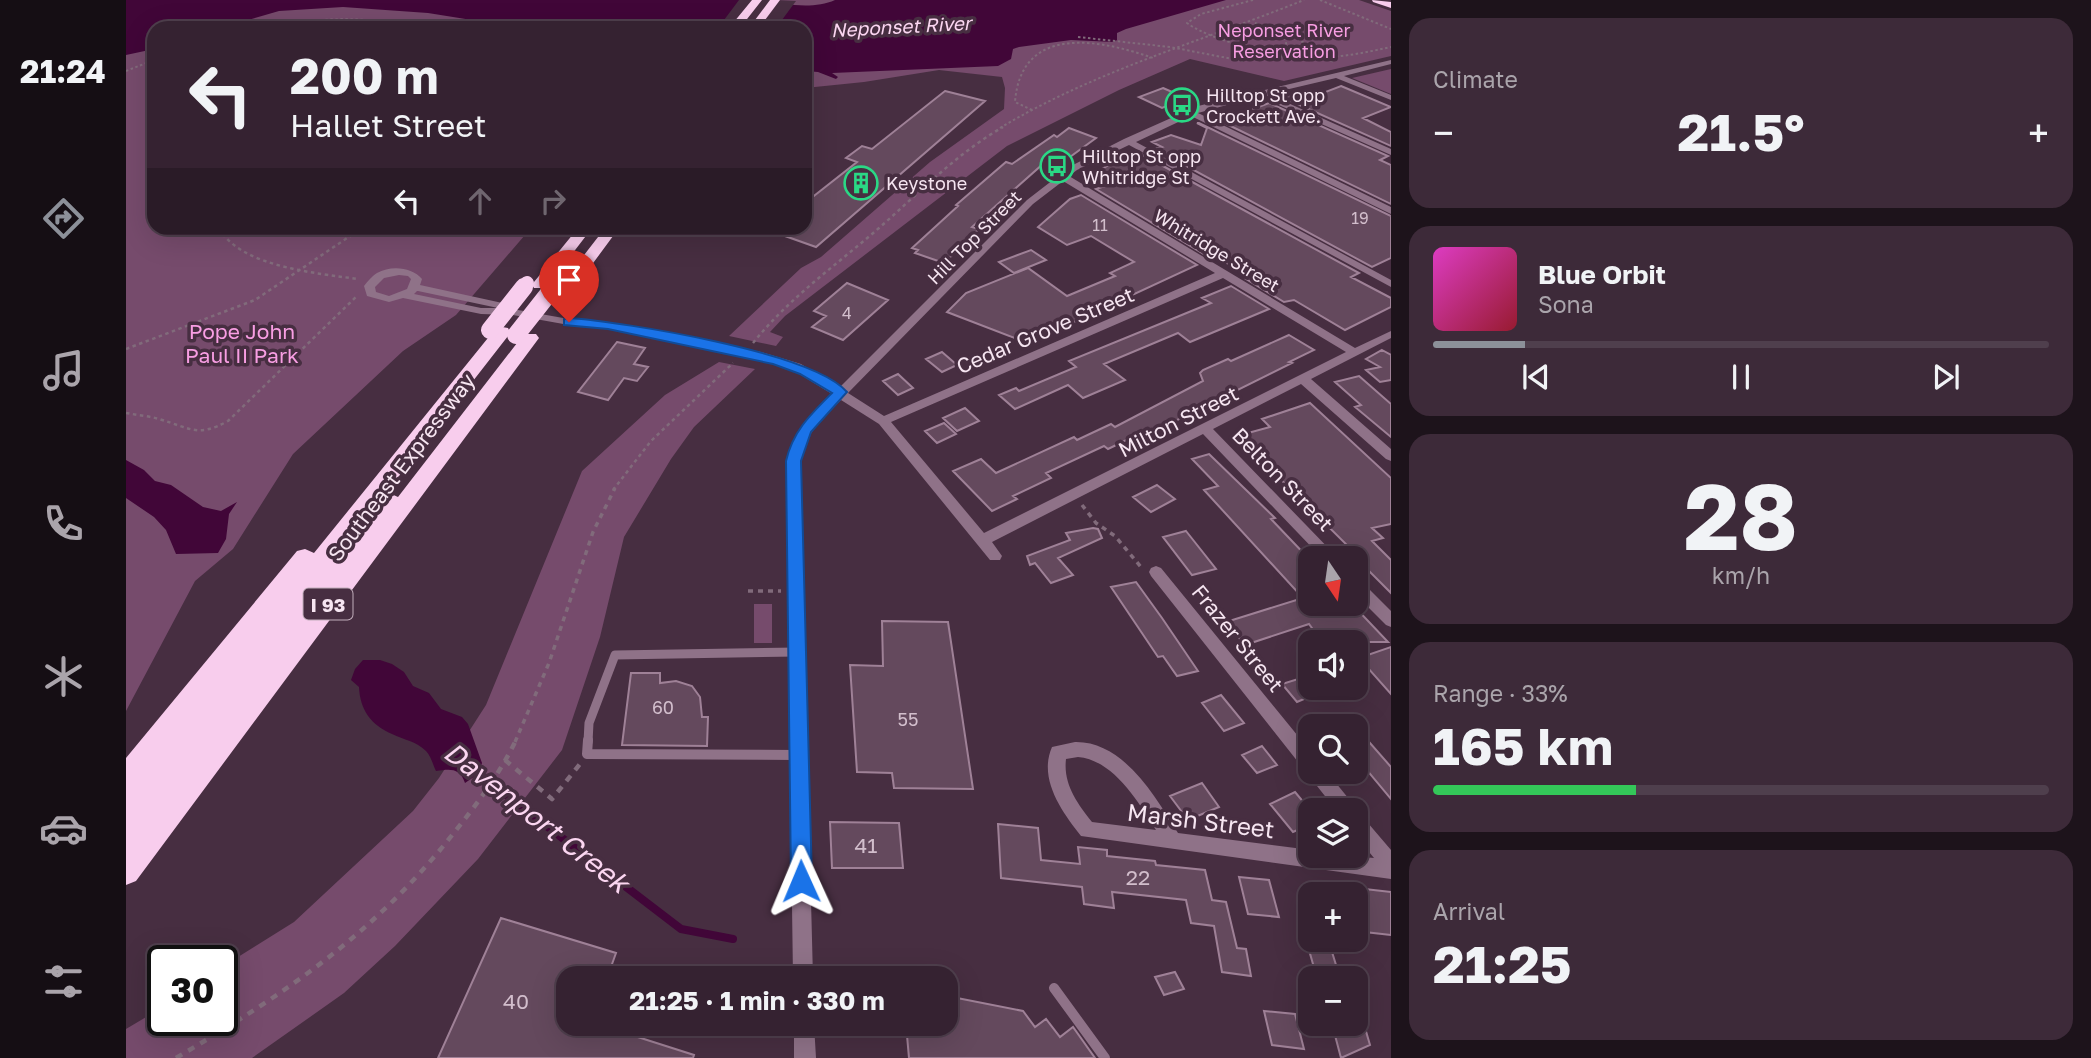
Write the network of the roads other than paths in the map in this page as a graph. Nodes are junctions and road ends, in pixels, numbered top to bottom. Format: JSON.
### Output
{"nodes":[{"id":1,"x":757,"y":0,"type":"edge"},
{"id":2,"x":765,"y":0,"type":"edge"},
{"id":3,"x":775,"y":0,"type":"edge"},
{"id":4,"x":784,"y":0,"type":"edge"},
{"id":5,"x":1377,"y":0,"type":"edge"},
{"id":6,"x":1391,"y":5,"type":"edge"},
{"id":7,"x":740,"y":21,"type":"edge"},
{"id":8,"x":748,"y":21,"type":"edge"},
{"id":9,"x":759,"y":21,"type":"edge"},
{"id":10,"x":768,"y":21,"type":"edge"},
{"id":11,"x":1391,"y":62,"type":"edge"},
{"id":12,"x":1335,"y":75,"type":"junction"},
{"id":13,"x":1261,"y":94,"type":"junction"},
{"id":14,"x":1391,"y":98,"type":"edge"},
{"id":15,"x":1190,"y":112,"type":"junction"},
{"id":16,"x":1127,"y":142,"type":"junction"},
{"id":17,"x":1391,"y":152,"type":"edge"},
{"id":18,"x":1062,"y":176,"type":"junction"},
{"id":19,"x":1391,"y":211,"type":"edge"},
{"id":20,"x":569,"y":235,"type":"edge"},
{"id":21,"x":580,"y":235,"type":"edge"},
{"id":22,"x":594,"y":235,"type":"edge"},
{"id":23,"x":604,"y":235,"type":"edge"},
{"id":24,"x":1223,"y":274,"type":"junction"},
{"id":25,"x":1391,"y":284,"type":"edge"},
{"id":26,"x":416,"y":287,"type":"junction"},
{"id":27,"x":546,"y":287,"type":"junction"},
{"id":28,"x":405,"y":295,"type":"junction"},
{"id":29,"x":513,"y":312,"type":"junction"},
{"id":30,"x":509,"y":334,"type":"junction"},
{"id":31,"x":1391,"y":334,"type":"edge"},
{"id":32,"x":1355,"y":353,"type":"junction"},
{"id":33,"x":1303,"y":379,"type":"junction"},
{"id":34,"x":840,"y":392,"type":"junction"},
{"id":35,"x":883,"y":421,"type":"junction"},
{"id":36,"x":1205,"y":428,"type":"junction"},
{"id":37,"x":1391,"y":456,"type":"edge"},
{"id":38,"x":983,"y":541,"type":"junction"},
{"id":39,"x":1319,"y":546,"type":"edge"},
{"id":40,"x":995,"y":556,"type":"dead end"},
{"id":41,"x":1156,"y":572,"type":"road end"},
{"id":42,"x":1368,"y":597,"type":"edge"},
{"id":43,"x":1391,"y":621,"type":"edge"},
{"id":44,"x":797,"y":652,"type":"junction"},
{"id":45,"x":1298,"y":749,"type":"edge"},
{"id":46,"x":798,"y":755,"type":"junction"},
{"id":47,"x":126,"y":778,"type":"edge"},
{"id":48,"x":1326,"y":784,"type":"edge"},
{"id":49,"x":1337,"y":798,"type":"edge"},
{"id":50,"x":126,"y":806,"type":"edge"},
{"id":51,"x":1368,"y":837,"type":"edge"},
{"id":52,"x":126,"y":839,"type":"edge"},
{"id":53,"x":1173,"y":841,"type":"junction"},
{"id":54,"x":1391,"y":867,"type":"edge"},
{"id":55,"x":126,"y":871,"type":"edge"},
{"id":56,"x":803,"y":966,"type":"edge"},
{"id":57,"x":1054,"y":989,"type":"dead end"},
{"id":58,"x":804,"y":1036,"type":"edge"},
{"id":59,"x":805,"y":1058,"type":"edge"},
{"id":60,"x":1104,"y":1058,"type":"edge"}],
"edges":[{"from":1,"to":7,"type":"highway"},
{"from":2,"to":8,"type":"highway"},
{"from":3,"to":9,"type":"highway"},
{"from":4,"to":10,"type":"highway"},
{"from":5,"to":6,"type":"highway"},
{"from":11,"to":12,"type":"street","name":"Hill Top Street"},
{"from":12,"to":13,"type":"street","name":"Hill Top Street"},
{"from":12,"to":14,"type":"street"},
{"from":13,"to":15,"type":"street","name":"Hill Top Street"},
{"from":13,"to":17,"type":"street"},
{"from":15,"to":16,"type":"street","name":"Hill Top Street"},
{"from":15,"to":19,"type":"street"},
{"from":16,"to":18,"type":"street","name":"Hill Top Street"},
{"from":16,"to":25,"type":"street"},
{"from":18,"to":24,"type":"street","name":"Whitridge Street"},
{"from":18,"to":34,"type":"street","name":"Hill Top Street"},
{"from":20,"to":27,"type":"highway","name":"Southeast Expressway","number":"I 93"},
{"from":21,"to":27,"type":"highway","number":"I 93"},
{"from":22,"to":27,"type":"highway","number":"I 93"},
{"from":23,"to":27,"type":"highway","name":"Southeast Expressway","number":"I 93"},
{"from":24,"to":32,"type":"street","name":"Whitridge Street"},
{"from":24,"to":35,"type":"street","name":"Cedar Grove Street"},
{"from":26,"to":28,"type":"street"},
{"from":26,"to":28,"type":"street"},
{"from":26,"to":29,"type":"street"},
{"from":27,"to":30,"type":"highway","name":"Southeast Expressway","number":"I 93"},
{"from":27,"to":30,"type":"highway","number":"I 93"},
{"from":28,"to":29,"type":"street"},
{"from":29,"to":34,"type":"street"},
{"from":30,"to":47,"type":"highway","name":"Southeast Expressway","number":"I 93"},
{"from":30,"to":50,"type":"highway","number":"I 93"},
{"from":30,"to":52,"type":"highway","number":"I 93"},
{"from":30,"to":55,"type":"highway","name":"Southeast Expressway","number":"I 93"},
{"from":31,"to":32,"type":"street","name":"Milton Street"},
{"from":32,"to":33,"type":"street","name":"Milton Street"},
{"from":33,"to":36,"type":"street","name":"Milton Street"},
{"from":33,"to":37,"type":"street"},
{"from":34,"to":35,"type":"street"},
{"from":34,"to":44,"type":"street","name":"Hill Top Street"},
{"from":35,"to":38,"type":"street"},
{"from":36,"to":38,"type":"street","name":"Milton Street"},
{"from":36,"to":39,"type":"street","name":"Belton Street"},
{"from":38,"to":40,"type":"street"},
{"from":41,"to":45,"type":"street","name":"Frazer Street"},
{"from":42,"to":43,"type":"street"},
{"from":44,"to":46,"type":"street","name":"Hill Top Street"},
{"from":44,"to":46,"type":"lane"},
{"from":46,"to":56,"type":"street","name":"Hill Top Street"},
{"from":48,"to":49,"type":"street"},
{"from":51,"to":54,"type":"street"},
{"from":53,"to":53,"type":"street","name":"Marsh Street"},
{"from":53,"to":54,"type":"street","name":"Marsh Street"},
{"from":57,"to":60,"type":"lane"},
{"from":58,"to":59,"type":"street"}]}
